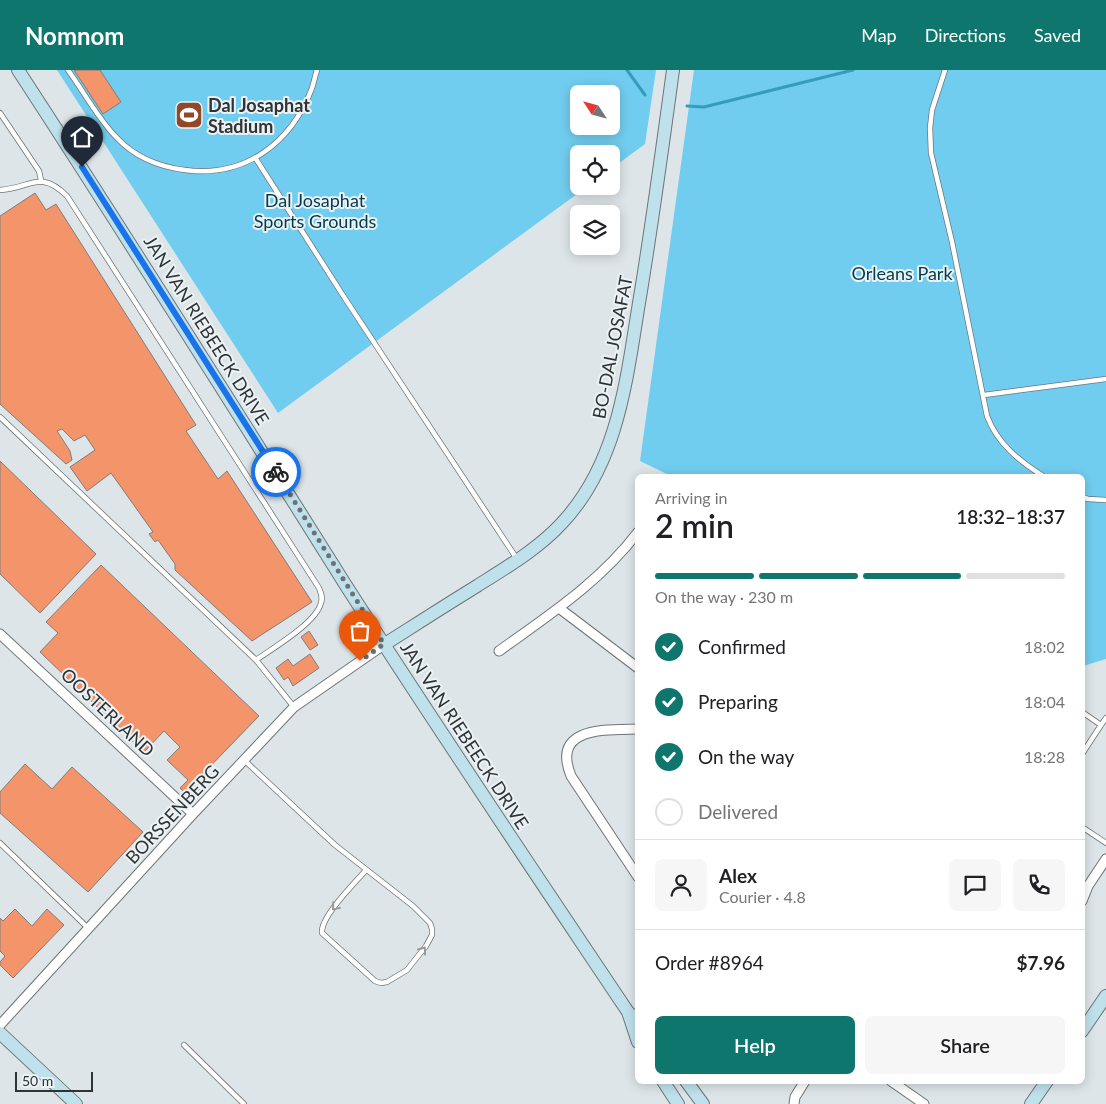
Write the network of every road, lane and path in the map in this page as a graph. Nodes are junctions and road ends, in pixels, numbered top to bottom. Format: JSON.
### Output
{"nodes":[{"id":1,"x":18,"y":70,"type":"edge"},
{"id":2,"x":68,"y":70,"type":"edge"},
{"id":3,"x":317,"y":70,"type":"edge"},
{"id":4,"x":673,"y":70,"type":"edge"},
{"id":5,"x":945,"y":70,"type":"edge"},
{"id":6,"x":0,"y":113,"type":"edge"},
{"id":7,"x":256,"y":159,"type":"junction"},
{"id":8,"x":41,"y":180,"type":"junction"},
{"id":9,"x":0,"y":190,"type":"edge"},
{"id":10,"x":1106,"y":379,"type":"edge"},
{"id":11,"x":984,"y":395,"type":"junction"},
{"id":12,"x":0,"y":417,"type":"edge"},
{"id":13,"x":1040,"y":474,"type":"edge"},
{"id":14,"x":1085,"y":498,"type":"edge"},
{"id":15,"x":1106,"y":500,"type":"edge"},
{"id":16,"x":635,"y":536,"type":"edge"},
{"id":17,"x":518,"y":560,"type":"junction"},
{"id":18,"x":559,"y":608,"type":"junction"},
{"id":19,"x":0,"y":634,"type":"edge"},
{"id":20,"x":384,"y":644,"type":"junction"},
{"id":21,"x":499,"y":651,"type":"dead end"},
{"id":22,"x":256,"y":660,"type":"junction"},
{"id":23,"x":635,"y":666,"type":"edge"},
{"id":24,"x":294,"y":708,"type":"junction"},
{"id":25,"x":1085,"y":714,"type":"edge"},
{"id":26,"x":1106,"y":718,"type":"edge"},
{"id":27,"x":1101,"y":725,"type":"junction"},
{"id":28,"x":635,"y":729,"type":"edge"},
{"id":29,"x":1085,"y":749,"type":"edge"},
{"id":30,"x":244,"y":760,"type":"junction"},
{"id":31,"x":193,"y":814,"type":"junction"},
{"id":32,"x":1085,"y":829,"type":"edge"},
{"id":33,"x":0,"y":843,"type":"edge"},
{"id":34,"x":1106,"y":843,"type":"edge"},
{"id":35,"x":1106,"y":859,"type":"edge"},
{"id":36,"x":366,"y":870,"type":"junction"},
{"id":37,"x":635,"y":872,"type":"edge"},
{"id":38,"x":1085,"y":894,"type":"edge"},
{"id":39,"x":89,"y":929,"type":"junction"},
{"id":40,"x":1106,"y":996,"type":"edge"},
{"id":41,"x":633,"y":1016,"type":"edge"},
{"id":42,"x":0,"y":1025,"type":"edge"},
{"id":43,"x":1085,"y":1027,"type":"edge"},
{"id":44,"x":2,"y":1039,"type":"edge"},
{"id":45,"x":184,"y":1045,"type":"dead end"},
{"id":46,"x":665,"y":1084,"type":"edge"},
{"id":47,"x":688,"y":1084,"type":"edge"},
{"id":48,"x":803,"y":1084,"type":"edge"},
{"id":49,"x":895,"y":1084,"type":"edge"},
{"id":50,"x":1045,"y":1084,"type":"edge"},
{"id":51,"x":76,"y":1104,"type":"edge"},
{"id":52,"x":244,"y":1104,"type":"edge"},
{"id":53,"x":678,"y":1104,"type":"edge"},
{"id":54,"x":703,"y":1104,"type":"edge"},
{"id":55,"x":794,"y":1104,"type":"edge"},
{"id":56,"x":924,"y":1104,"type":"edge"},
{"id":57,"x":1031,"y":1104,"type":"edge"}],
"edges":[{"from":1,"to":20,"type":"main road","name":"JAN VAN RIEBEECK DRIVE"},
{"from":2,"to":7,"type":"lane"},
{"from":3,"to":7,"type":"lane"},
{"from":4,"to":17,"type":"main road","name":"BO-DAL JOSAFAT"},
{"from":5,"to":11,"type":"lane"},
{"from":6,"to":8,"type":"lane"},
{"from":7,"to":17,"type":"lane"},
{"from":8,"to":9,"type":"lane"},
{"from":8,"to":22,"type":"lane"},
{"from":10,"to":11,"type":"lane"},
{"from":11,"to":13,"type":"lane"},
{"from":12,"to":22,"type":"lane"},
{"from":14,"to":15,"type":"lane"},
{"from":16,"to":18,"type":"street"},
{"from":17,"to":20,"type":"main road","name":"BO-DAL JOSAFAT"},
{"from":18,"to":21,"type":"street"},
{"from":18,"to":23,"type":"street"},
{"from":19,"to":31,"type":"street","name":"OOSTERLAND"},
{"from":20,"to":24,"type":"street","name":"BORSSENBERG"},
{"from":20,"to":41,"type":"main road","name":"JAN VAN RIEBEECK DRIVE"},
{"from":22,"to":24,"type":"lane"},
{"from":24,"to":30,"type":"street","name":"BORSSENBERG"},
{"from":25,"to":27,"type":"lane"},
{"from":26,"to":27,"type":"lane"},
{"from":27,"to":29,"type":"lane"},
{"from":28,"to":37,"type":"street"},
{"from":30,"to":31,"type":"street","name":"BORSSENBERG"},
{"from":30,"to":36,"type":"lane"},
{"from":31,"to":39,"type":"street","name":"BORSSENBERG"},
{"from":32,"to":34,"type":"lane"},
{"from":33,"to":39,"type":"lane"},
{"from":35,"to":38,"type":"street"},
{"from":36,"to":36,"type":"lane","one_way":true},
{"from":39,"to":42,"type":"street","name":"BORSSENBERG"},
{"from":40,"to":43,"type":"main road"},
{"from":44,"to":51,"type":"main road"},
{"from":45,"to":52,"type":"lane"},
{"from":46,"to":53,"type":"main road"},
{"from":47,"to":54,"type":"main road"},
{"from":48,"to":55,"type":"street"},
{"from":49,"to":56,"type":"street"},
{"from":50,"to":57,"type":"main road"}]}
